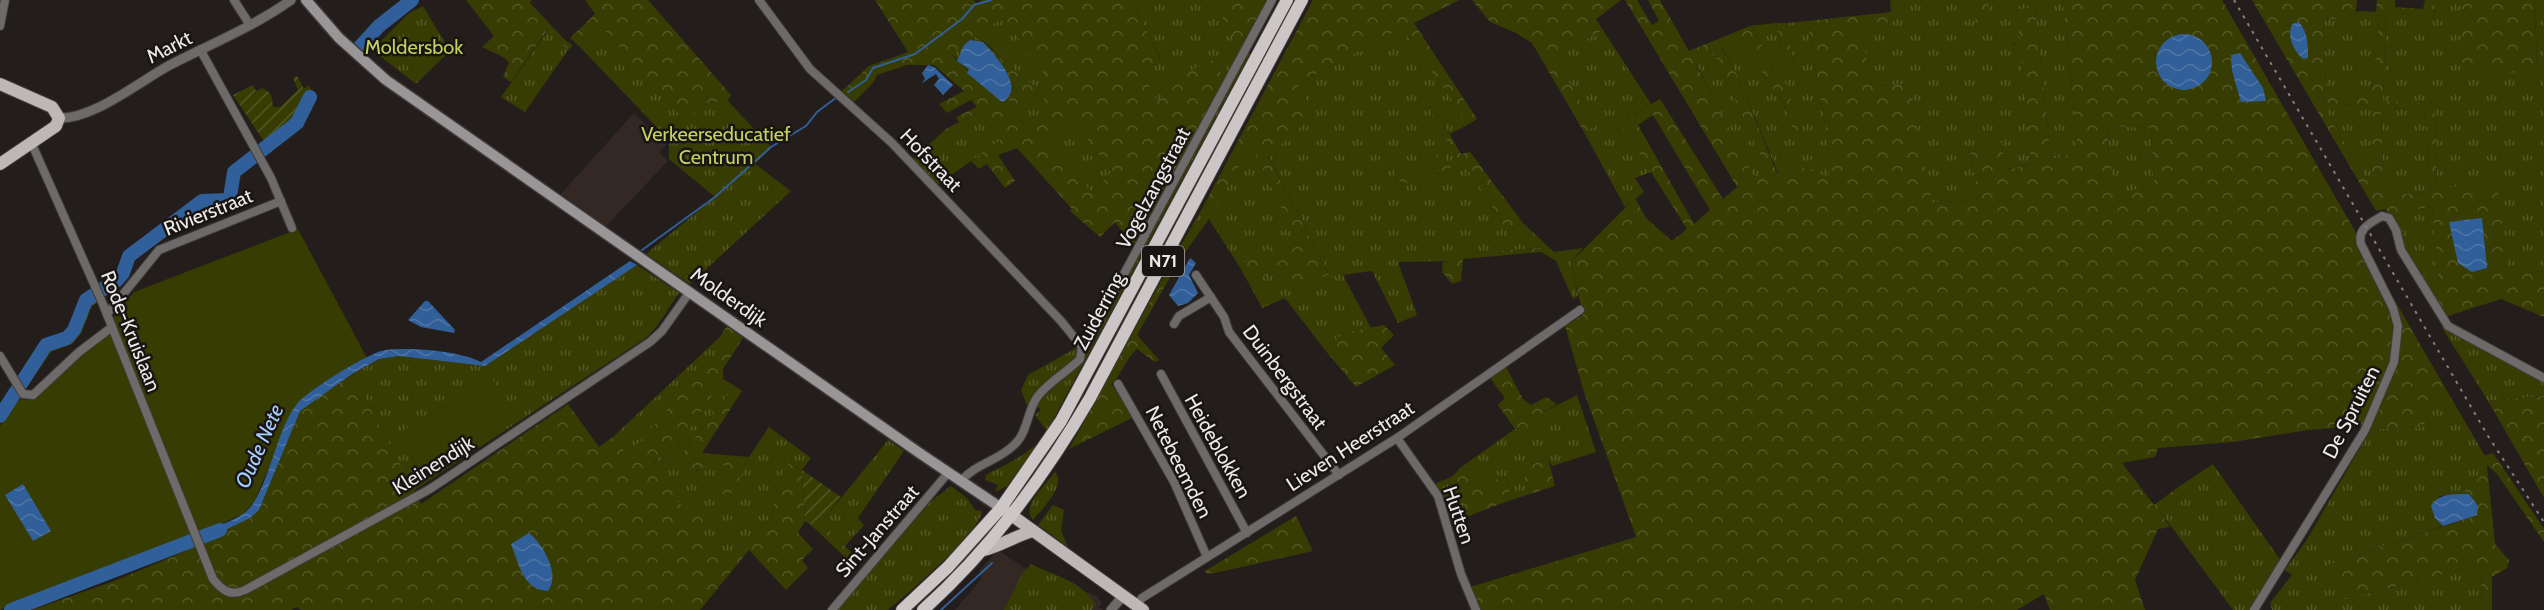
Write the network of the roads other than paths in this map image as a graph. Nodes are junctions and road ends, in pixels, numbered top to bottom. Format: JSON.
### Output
{"nodes":[{"id":1,"x":4,"y":0,"type":"edge"},
{"id":2,"x":234,"y":0,"type":"edge"},
{"id":3,"x":291,"y":0,"type":"edge"},
{"id":4,"x":306,"y":0,"type":"edge"},
{"id":5,"x":759,"y":0,"type":"edge"},
{"id":6,"x":1272,"y":0,"type":"edge"},
{"id":7,"x":1287,"y":0,"type":"edge"},
{"id":8,"x":1302,"y":0,"type":"edge"},
{"id":9,"x":250,"y":25,"type":"junction"},
{"id":10,"x":0,"y":26,"type":"edge"},
{"id":11,"x":201,"y":51,"type":"junction"},
{"id":12,"x":0,"y":84,"type":"edge"},
{"id":13,"x":59,"y":118,"type":"junction"},
{"id":14,"x":31,"y":142,"type":"junction"},
{"id":15,"x":0,"y":164,"type":"edge"},
{"id":16,"x":280,"y":201,"type":"junction"},
{"id":17,"x":292,"y":228,"type":"dead end"},
{"id":18,"x":1196,"y":274,"type":"dead end"},
{"id":19,"x":689,"y":293,"type":"junction"},
{"id":20,"x":1210,"y":297,"type":"junction"},
{"id":21,"x":1580,"y":310,"type":"dead end"},
{"id":22,"x":107,"y":315,"type":"junction"},
{"id":23,"x":1174,"y":324,"type":"dead end"},
{"id":24,"x":112,"y":327,"type":"junction"},
{"id":25,"x":1080,"y":343,"type":"junction"},
{"id":26,"x":0,"y":356,"type":"edge"},
{"id":27,"x":1161,"y":374,"type":"dead end"},
{"id":28,"x":2544,"y":378,"type":"edge"},
{"id":29,"x":1118,"y":384,"type":"dead end"},
{"id":30,"x":1396,"y":438,"type":"junction"},
{"id":31,"x":948,"y":473,"type":"junction"},
{"id":32,"x":1339,"y":475,"type":"junction"},
{"id":33,"x":961,"y":481,"type":"junction"},
{"id":34,"x":1001,"y":508,"type":"junction"},
{"id":35,"x":1012,"y":516,"type":"junction"},
{"id":36,"x":1033,"y":531,"type":"junction"},
{"id":37,"x":1247,"y":533,"type":"junction"},
{"id":38,"x":195,"y":534,"type":"joint"},
{"id":39,"x":983,"y":550,"type":"junction"},
{"id":40,"x":1207,"y":557,"type":"junction"},
{"id":41,"x":1123,"y":596,"type":"junction"},
{"id":42,"x":1140,"y":608,"type":"edge"},
{"id":43,"x":832,"y":610,"type":"edge"},
{"id":44,"x":902,"y":610,"type":"edge"},
{"id":45,"x":923,"y":610,"type":"edge"},
{"id":46,"x":1111,"y":610,"type":"edge"},
{"id":47,"x":1120,"y":610,"type":"edge"},
{"id":48,"x":1476,"y":610,"type":"edge"},
{"id":49,"x":2254,"y":610,"type":"edge"}],
"edges":[{"from":1,"to":10,"type":"street"},
{"from":2,"to":9,"type":"street"},
{"from":3,"to":9,"type":"street","name":"Markt"},
{"from":4,"to":19,"type":"main road","name":"Molderdijk"},
{"from":5,"to":25,"type":"street","name":"Hofstraat"},
{"from":6,"to":25,"type":"street","name":"Vogelzangstraat"},
{"from":7,"to":34,"type":"highway","name":"Zuiderring","number":"N71"},
{"from":8,"to":35,"type":"highway","name":"Zuiderring","number":"N71"},
{"from":9,"to":11,"type":"street","name":"Markt"},
{"from":11,"to":13,"type":"street","name":"Markt"},
{"from":11,"to":16,"type":"street","name":"Rivierstraat"},
{"from":12,"to":13,"type":"main road"},
{"from":13,"to":14,"type":"main road"},
{"from":14,"to":15,"type":"main road"},
{"from":14,"to":22,"type":"street","name":"Rode-Kruislaan"},
{"from":16,"to":17,"type":"street","name":"Rivierstraat"},
{"from":16,"to":22,"type":"street","name":"Rivierstraat"},
{"from":18,"to":20,"type":"street","name":"Duinbergstraat"},
{"from":19,"to":31,"type":"main road","name":"Molderdijk"},
{"from":19,"to":38,"type":"street","name":"Kleinendijk"},
{"from":20,"to":23,"type":"street"},
{"from":20,"to":32,"type":"street","name":"Duinbergstraat"},
{"from":21,"to":30,"type":"street","name":"Lieven Heerstraat"},
{"from":22,"to":24,"type":"street","name":"Rode-Kruislaan"},
{"from":24,"to":26,"type":"street"},
{"from":24,"to":38,"type":"street","name":"Rode-Kruislaan"},
{"from":25,"to":33,"type":"street","name":"Vogelzangstraat"},
{"from":27,"to":37,"type":"street","name":"Heideblokken"},
{"from":28,"to":49,"type":"street","name":"De Spruiten"},
{"from":29,"to":40,"type":"street","name":"Netebeemden"},
{"from":30,"to":32,"type":"street","name":"Lieven Heerstraat"},
{"from":30,"to":48,"type":"street","name":"Hutten"},
{"from":31,"to":33,"type":"main road","name":"Molderdijk"},
{"from":31,"to":43,"type":"street","name":"Sint-Janstraat"},
{"from":32,"to":37,"type":"street","name":"Lieven Heerstraat"},
{"from":33,"to":34,"type":"main road","name":"Molderdijk"},
{"from":34,"to":35,"type":"main road","name":"Molderdijk"},
{"from":34,"to":44,"type":"highway","name":"Zuiderring","number":"N71"},
{"from":35,"to":36,"type":"main road","name":"Molderdijk"},
{"from":35,"to":39,"type":"highway","name":"Zuiderring","number":"N71"},
{"from":36,"to":39,"type":"main road"},
{"from":36,"to":41,"type":"main road","name":"Molderdijk"},
{"from":37,"to":40,"type":"street","name":"Lieven Heerstraat"},
{"from":39,"to":45,"type":"highway","name":"Zuiderring","number":"N71"},
{"from":40,"to":42,"type":"street","name":"Lieven Heerstraat"},
{"from":41,"to":42,"type":"main road","name":"Molderdijk"},
{"from":41,"to":46,"type":"street"},
{"from":41,"to":47,"type":"street"}]}
